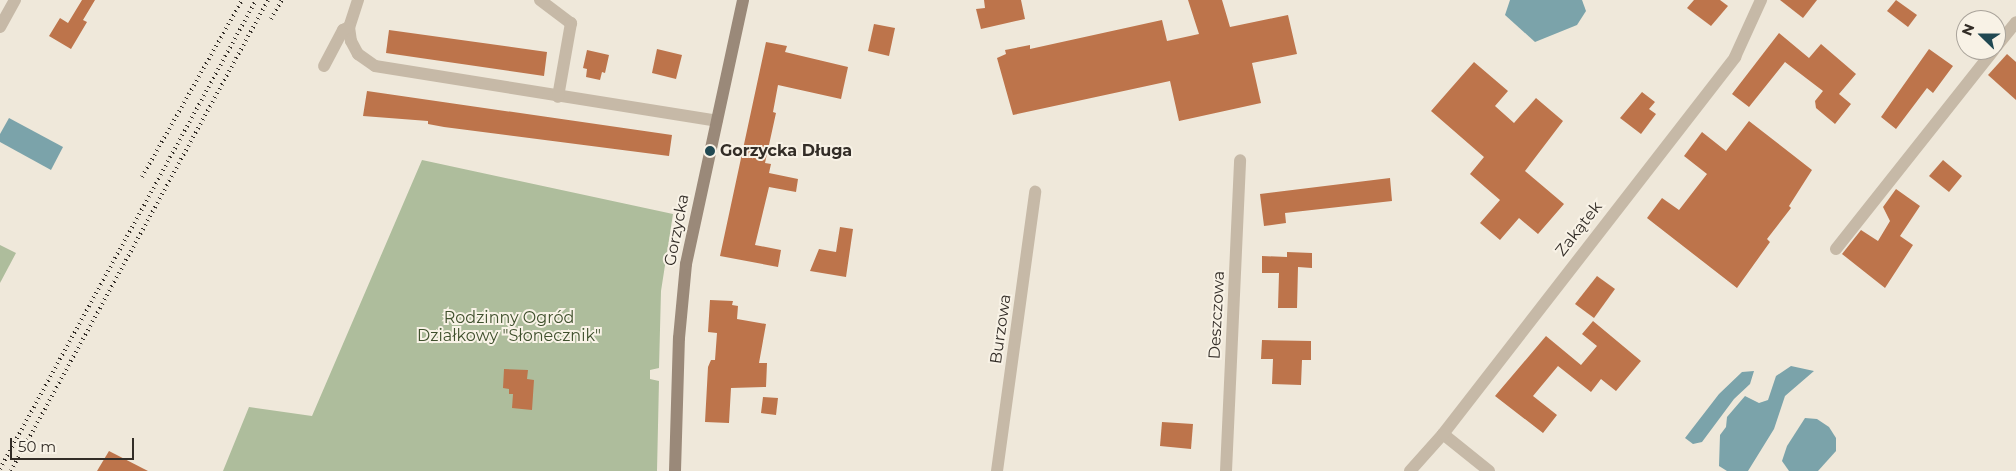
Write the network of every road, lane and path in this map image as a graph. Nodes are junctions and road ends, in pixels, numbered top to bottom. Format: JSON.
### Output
{"nodes":[{"id":1,"x":14,"y":0,"type":"edge"},
{"id":2,"x":358,"y":0,"type":"edge"},
{"id":3,"x":540,"y":0,"type":"edge"},
{"id":4,"x":742,"y":0,"type":"edge"},
{"id":5,"x":1762,"y":0,"type":"edge"},
{"id":6,"x":2016,"y":22,"type":"edge"},
{"id":7,"x":0,"y":27,"type":"edge"},
{"id":8,"x":349,"y":27,"type":"junction"},
{"id":9,"x":2006,"y":35,"type":"edge"},
{"id":10,"x":1986,"y":60,"type":"edge"},
{"id":11,"x":324,"y":66,"type":"dead end"},
{"id":12,"x":558,"y":97,"type":"junction"},
{"id":13,"x":717,"y":121,"type":"junction"},
{"id":14,"x":1240,"y":160,"type":"dead end"},
{"id":15,"x":1035,"y":192,"type":"dead end"},
{"id":16,"x":1836,"y":249,"type":"dead end"},
{"id":17,"x":1443,"y":434,"type":"junction"},
{"id":18,"x":675,"y":471,"type":"edge"},
{"id":19,"x":997,"y":471,"type":"edge"},
{"id":20,"x":1226,"y":471,"type":"edge"},
{"id":21,"x":1410,"y":471,"type":"edge"},
{"id":22,"x":1489,"y":471,"type":"edge"}],
"edges":[{"from":1,"to":7,"type":"street"},
{"from":2,"to":8,"type":"street"},
{"from":3,"to":12,"type":"street"},
{"from":4,"to":13,"type":"street","name":"Gorzycka"},
{"from":5,"to":17,"type":"street","name":"Zakątek"},
{"from":6,"to":9,"type":"street"},
{"from":8,"to":11,"type":"street"},
{"from":8,"to":12,"type":"street"},
{"from":10,"to":16,"type":"street"},
{"from":12,"to":13,"type":"street"},
{"from":13,"to":18,"type":"street","name":"Gorzycka"},
{"from":14,"to":20,"type":"street","name":"Deszczowa"},
{"from":15,"to":19,"type":"street","name":"Burzowa"},
{"from":17,"to":21,"type":"street","name":"Zakątek"},
{"from":17,"to":22,"type":"street"}]}
